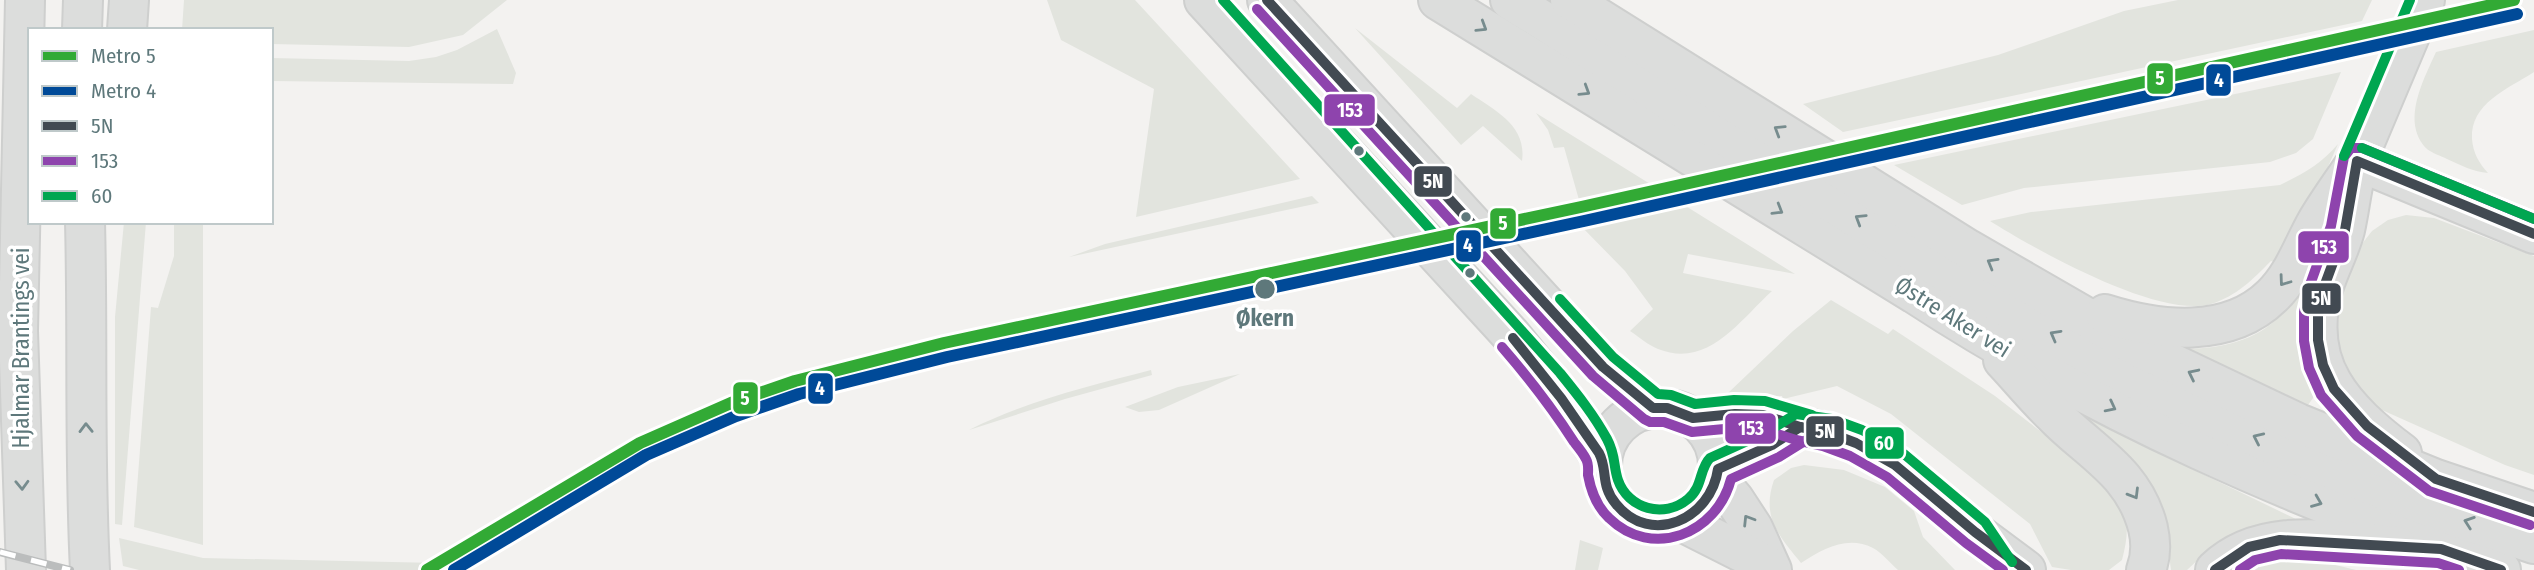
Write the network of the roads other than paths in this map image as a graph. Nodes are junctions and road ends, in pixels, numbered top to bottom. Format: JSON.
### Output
{"nodes":[{"id":1,"x":25,"y":0,"type":"edge"},
{"id":2,"x":83,"y":0,"type":"edge"},
{"id":3,"x":129,"y":0,"type":"edge"},
{"id":4,"x":1204,"y":0,"type":"edge"},
{"id":5,"x":1267,"y":0,"type":"edge"},
{"id":6,"x":1438,"y":0,"type":"edge"},
{"id":7,"x":1510,"y":0,"type":"edge"},
{"id":8,"x":1570,"y":0,"type":"edge"},
{"id":9,"x":2425,"y":0,"type":"edge"},
{"id":10,"x":82,"y":28,"type":"edge"},
{"id":11,"x":127,"y":28,"type":"edge"},
{"id":12,"x":2357,"y":160,"type":"junction"},
{"id":13,"x":85,"y":224,"type":"edge"},
{"id":14,"x":99,"y":224,"type":"edge"},
{"id":15,"x":2534,"y":234,"type":"edge"},
{"id":16,"x":87,"y":294,"type":"junction"},
{"id":17,"x":2052,"y":298,"type":"junction"},
{"id":18,"x":1986,"y":340,"type":"junction"},
{"id":19,"x":1653,"y":408,"type":"junction"},
{"id":20,"x":1693,"y":418,"type":"junction"},
{"id":21,"x":1800,"y":427,"type":"junction"},
{"id":22,"x":1602,"y":459,"type":"junction"},
{"id":23,"x":1718,"y":474,"type":"junction"},
{"id":24,"x":2436,"y":479,"type":"junction"},
{"id":25,"x":2534,"y":512,"type":"edge"},
{"id":26,"x":1680,"y":521,"type":"junction"},
{"id":27,"x":1975,"y":532,"type":"junction"},
{"id":28,"x":2534,"y":544,"type":"edge"},
{"id":29,"x":2441,"y":550,"type":"junction"},
{"id":30,"x":1770,"y":568,"type":"edge"},
{"id":31,"x":26,"y":570,"type":"edge"},
{"id":32,"x":90,"y":570,"type":"edge"},
{"id":33,"x":2000,"y":570,"type":"edge"},
{"id":34,"x":2025,"y":570,"type":"edge"},
{"id":35,"x":2146,"y":570,"type":"edge"},
{"id":36,"x":2216,"y":570,"type":"edge"},
{"id":37,"x":2501,"y":570,"type":"edge"}],
"edges":[{"from":1,"to":31,"type":"main road","name":"Hjalmar Brantings vei","one_way":true},
{"from":2,"to":10,"type":"main road"},
{"from":3,"to":11,"type":"main road"},
{"from":4,"to":22,"type":"main road"},
{"from":5,"to":19,"type":"main road"},
{"from":6,"to":18,"type":"main road","name":"Østre Aker vei","one_way":true},
{"from":28,"to":7,"type":"main road","name":"Østre Aker vei","one_way":true},
{"from":17,"to":8,"type":"main road","one_way":true},
{"from":9,"to":12,"type":"main road"},
{"from":12,"to":15,"type":"main road"},
{"from":12,"to":17,"type":"main road","one_way":true},
{"from":12,"to":24,"type":"main road"},
{"from":13,"to":16,"type":"main road"},
{"from":14,"to":16,"type":"main road"},
{"from":32,"to":16,"type":"main road","one_way":true},
{"from":24,"to":17,"type":"main road","one_way":true},
{"from":18,"to":29,"type":"main road","name":"Østre Aker vei","one_way":true},
{"from":18,"to":35,"type":"main road","one_way":true},
{"from":19,"to":20,"type":"main road"},
{"from":19,"to":22,"type":"main road"},
{"from":20,"to":21,"type":"main road"},
{"from":20,"to":23,"type":"main road"},
{"from":21,"to":23,"type":"main road"},
{"from":21,"to":27,"type":"main road"},
{"from":22,"to":26,"type":"main road"},
{"from":23,"to":26,"type":"main road"},
{"from":30,"to":23,"type":"main road","one_way":true},
{"from":24,"to":25,"type":"main road"},
{"from":26,"to":30,"type":"main road"},
{"from":27,"to":33,"type":"main road"},
{"from":27,"to":34,"type":"main road"},
{"from":29,"to":36,"type":"main road"},
{"from":29,"to":37,"type":"main road","name":"Østre Aker vei"}]}
